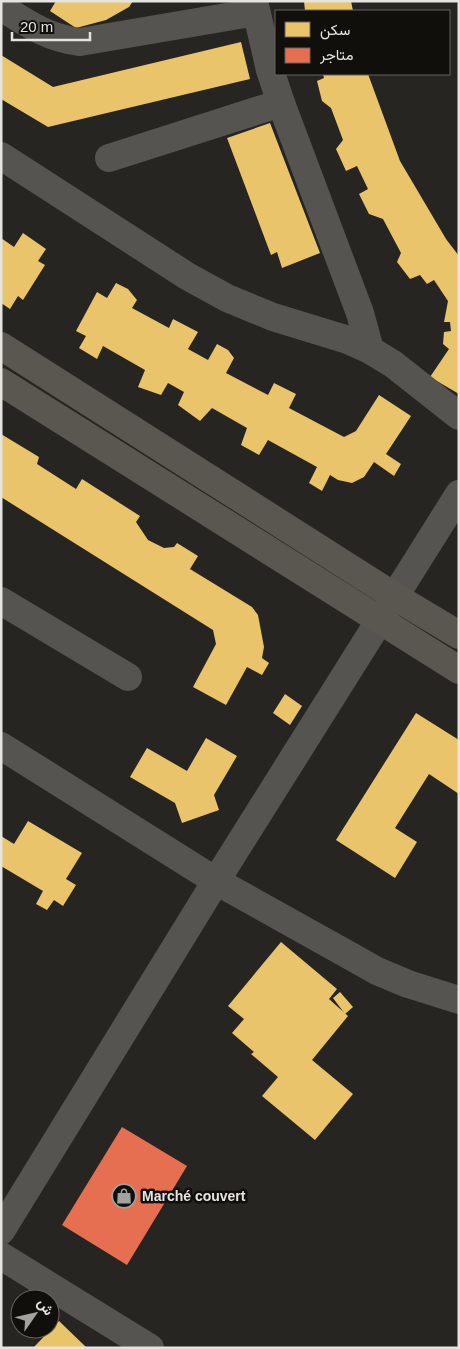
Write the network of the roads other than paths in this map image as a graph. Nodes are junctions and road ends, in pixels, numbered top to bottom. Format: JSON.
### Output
{"nodes":[{"id":1,"x":1,"y":7,"type":"edge"},
{"id":2,"x":255,"y":7,"type":"edge"},
{"id":3,"x":281,"y":103,"type":"junction"},
{"id":4,"x":1,"y":156,"type":"edge"},
{"id":5,"x":109,"y":158,"type":"dead end"},
{"id":6,"x":1,"y":346,"type":"edge"},
{"id":7,"x":370,"y":350,"type":"junction"},
{"id":8,"x":1,"y":382,"type":"edge"},
{"id":9,"x":459,"y":416,"type":"edge"},
{"id":10,"x":459,"y":494,"type":"edge"},
{"id":11,"x":394,"y":596,"type":"junction"},
{"id":12,"x":1,"y":601,"type":"edge"},
{"id":13,"x":380,"y":621,"type":"junction"},
{"id":14,"x":459,"y":635,"type":"edge"},
{"id":15,"x":459,"y":670,"type":"edge"},
{"id":16,"x":128,"y":677,"type":"dead end"},
{"id":17,"x":1,"y":746,"type":"edge"},
{"id":18,"x":216,"y":881,"type":"junction"},
{"id":19,"x":459,"y":1000,"type":"edge"},
{"id":20,"x":1,"y":1231,"type":"edge"},
{"id":21,"x":1,"y":1256,"type":"edge"},
{"id":22,"x":150,"y":1348,"type":"edge"}],
"edges":[{"from":1,"to":2,"type":"street"},
{"from":2,"to":3,"type":"street"},
{"from":3,"to":5,"type":"street"},
{"from":3,"to":7,"type":"street"},
{"from":4,"to":7,"type":"street"},
{"from":6,"to":11,"type":"main road"},
{"from":7,"to":9,"type":"street"},
{"from":8,"to":13,"type":"main road"},
{"from":10,"to":11,"type":"street"},
{"from":11,"to":13,"type":"street"},
{"from":11,"to":14,"type":"main road"},
{"from":12,"to":16,"type":"street"},
{"from":13,"to":15,"type":"main road"},
{"from":13,"to":18,"type":"street"},
{"from":17,"to":18,"type":"street"},
{"from":18,"to":19,"type":"street"},
{"from":18,"to":20,"type":"street"},
{"from":21,"to":22,"type":"street"}]}
